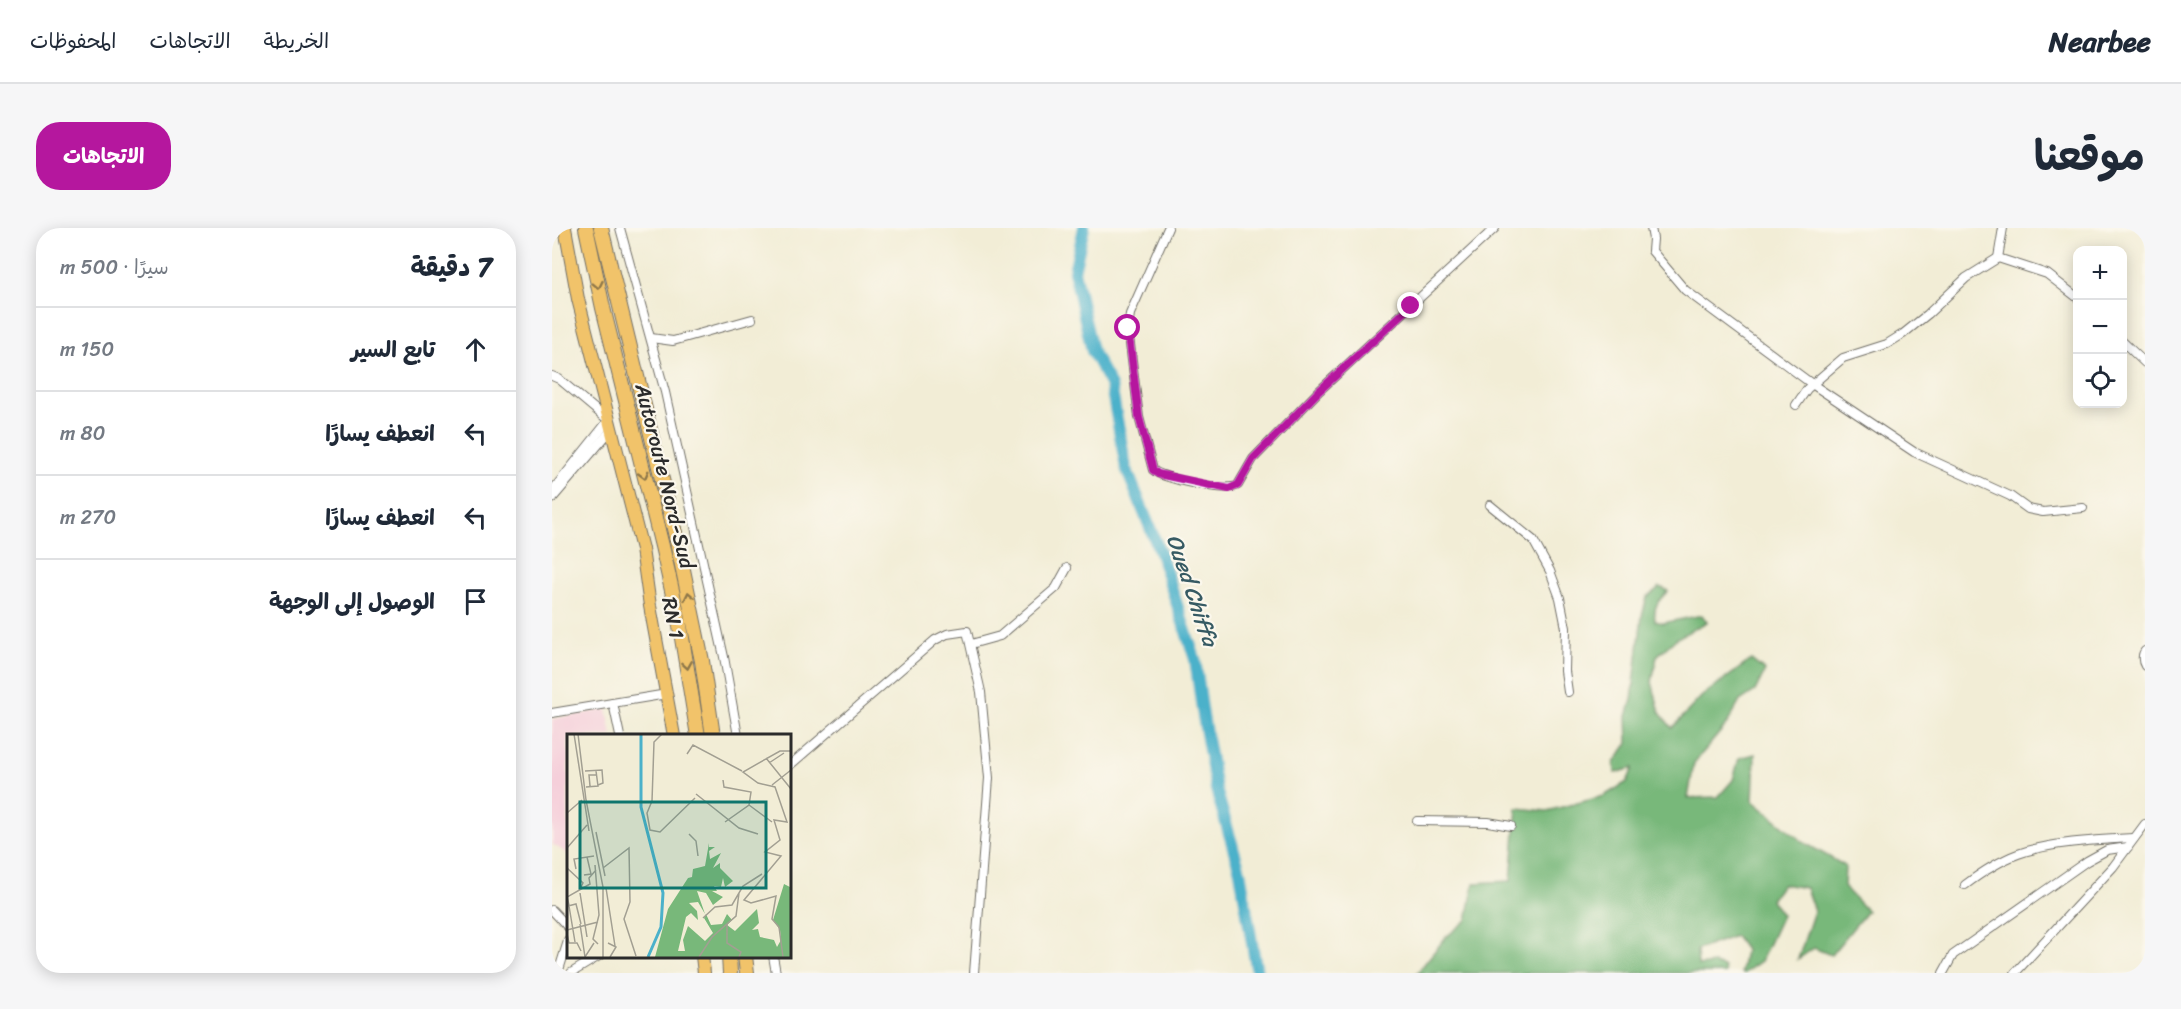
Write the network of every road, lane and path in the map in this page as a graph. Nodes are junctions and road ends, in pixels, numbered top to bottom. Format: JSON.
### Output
{"nodes":[{"id":1,"x":565,"y":228,"type":"edge"},
{"id":2,"x":586,"y":228,"type":"edge"},
{"id":3,"x":601,"y":228,"type":"edge"},
{"id":4,"x":620,"y":228,"type":"edge"},
{"id":5,"x":1168,"y":228,"type":"edge"},
{"id":6,"x":1495,"y":228,"type":"edge"},
{"id":7,"x":1652,"y":228,"type":"edge"},
{"id":8,"x":2003,"y":228,"type":"edge"},
{"id":9,"x":1998,"y":258,"type":"junction"},
{"id":10,"x":2073,"y":294,"type":"edge"},
{"id":11,"x":752,"y":319,"type":"dead end"},
{"id":12,"x":651,"y":338,"type":"junction"},
{"id":13,"x":2127,"y":345,"type":"edge"},
{"id":14,"x":2145,"y":363,"type":"edge"},
{"id":15,"x":552,"y":375,"type":"edge"},
{"id":16,"x":1812,"y":384,"type":"junction"},
{"id":17,"x":1796,"y":405,"type":"dead end"},
{"id":18,"x":609,"y":424,"type":"junction"},
{"id":19,"x":552,"y":490,"type":"edge"},
{"id":20,"x":552,"y":499,"type":"edge"},
{"id":21,"x":1490,"y":505,"type":"dead end"},
{"id":22,"x":2083,"y":508,"type":"dead end"},
{"id":23,"x":1067,"y":568,"type":"dead end"},
{"id":24,"x":971,"y":644,"type":"junction"},
{"id":25,"x":2145,"y":651,"type":"edge"},
{"id":26,"x":2145,"y":666,"type":"edge"},
{"id":27,"x":1568,"y":692,"type":"dead end"},
{"id":28,"x":667,"y":694,"type":"junction"},
{"id":29,"x":613,"y":703,"type":"junction"},
{"id":30,"x":552,"y":713,"type":"edge"},
{"id":31,"x":620,"y":734,"type":"edge"},
{"id":32,"x":675,"y":734,"type":"edge"},
{"id":33,"x":698,"y":734,"type":"edge"},
{"id":34,"x":713,"y":734,"type":"edge"},
{"id":35,"x":738,"y":734,"type":"edge"},
{"id":36,"x":790,"y":765,"type":"edge"},
{"id":37,"x":1417,"y":821,"type":"dead end"},
{"id":38,"x":2145,"y":824,"type":"edge"},
{"id":39,"x":1511,"y":826,"type":"dead end"},
{"id":40,"x":2134,"y":838,"type":"junction"},
{"id":41,"x":2128,"y":847,"type":"junction"},
{"id":42,"x":1965,"y":885,"type":"dead end"},
{"id":43,"x":552,"y":910,"type":"edge"},
{"id":44,"x":567,"y":926,"type":"edge"},
{"id":45,"x":567,"y":945,"type":"edge"},
{"id":46,"x":597,"y":958,"type":"edge"},
{"id":47,"x":702,"y":958,"type":"edge"},
{"id":48,"x":729,"y":958,"type":"edge"},
{"id":49,"x":745,"y":958,"type":"edge"},
{"id":50,"x":773,"y":958,"type":"edge"},
{"id":51,"x":558,"y":973,"type":"edge"},
{"id":52,"x":571,"y":973,"type":"edge"},
{"id":53,"x":704,"y":973,"type":"edge"},
{"id":54,"x":730,"y":973,"type":"edge"},
{"id":55,"x":747,"y":973,"type":"edge"},
{"id":56,"x":776,"y":973,"type":"edge"},
{"id":57,"x":974,"y":973,"type":"edge"},
{"id":58,"x":1943,"y":973,"type":"edge"},
{"id":59,"x":2015,"y":973,"type":"edge"}],
"edges":[{"from":1,"to":18,"type":"main road","name":"RN 1"},
{"from":2,"to":33,"type":"highway","name":"Autoroute Nord-Sud","one_way":true},
{"from":34,"to":3,"type":"highway","name":"Autoroute Nord-Sud","one_way":true},
{"from":4,"to":12,"type":"street"},
{"from":5,"to":6,"type":"street"},
{"from":7,"to":16,"type":"street"},
{"from":8,"to":9,"type":"street"},
{"from":9,"to":10,"type":"street"},
{"from":9,"to":16,"type":"street"},
{"from":11,"to":12,"type":"street"},
{"from":12,"to":35,"type":"street"},
{"from":13,"to":14,"type":"street"},
{"from":15,"to":18,"type":"street"},
{"from":16,"to":17,"type":"street"},
{"from":16,"to":22,"type":"street"},
{"from":18,"to":19,"type":"street"},
{"from":18,"to":20,"type":"street"},
{"from":18,"to":28,"type":"main road","name":"RN 1"},
{"from":21,"to":27,"type":"street"},
{"from":23,"to":24,"type":"street"},
{"from":24,"to":36,"type":"street"},
{"from":24,"to":57,"type":"street"},
{"from":25,"to":26,"type":"street"},
{"from":28,"to":29,"type":"street"},
{"from":28,"to":32,"type":"main road","name":"RN 1"},
{"from":29,"to":30,"type":"street"},
{"from":29,"to":31,"type":"street"},
{"from":37,"to":39,"type":"street"},
{"from":38,"to":40,"type":"street"},
{"from":40,"to":41,"type":"street"},
{"from":40,"to":42,"type":"street"},
{"from":41,"to":58,"type":"street"},
{"from":41,"to":59,"type":"street"},
{"from":43,"to":44,"type":"street"},
{"from":45,"to":51,"type":"street"},
{"from":46,"to":52,"type":"street"},
{"from":47,"to":53,"type":"main road"},
{"from":48,"to":54,"type":"highway"},
{"from":49,"to":55,"type":"highway"},
{"from":50,"to":56,"type":"street"}]}
